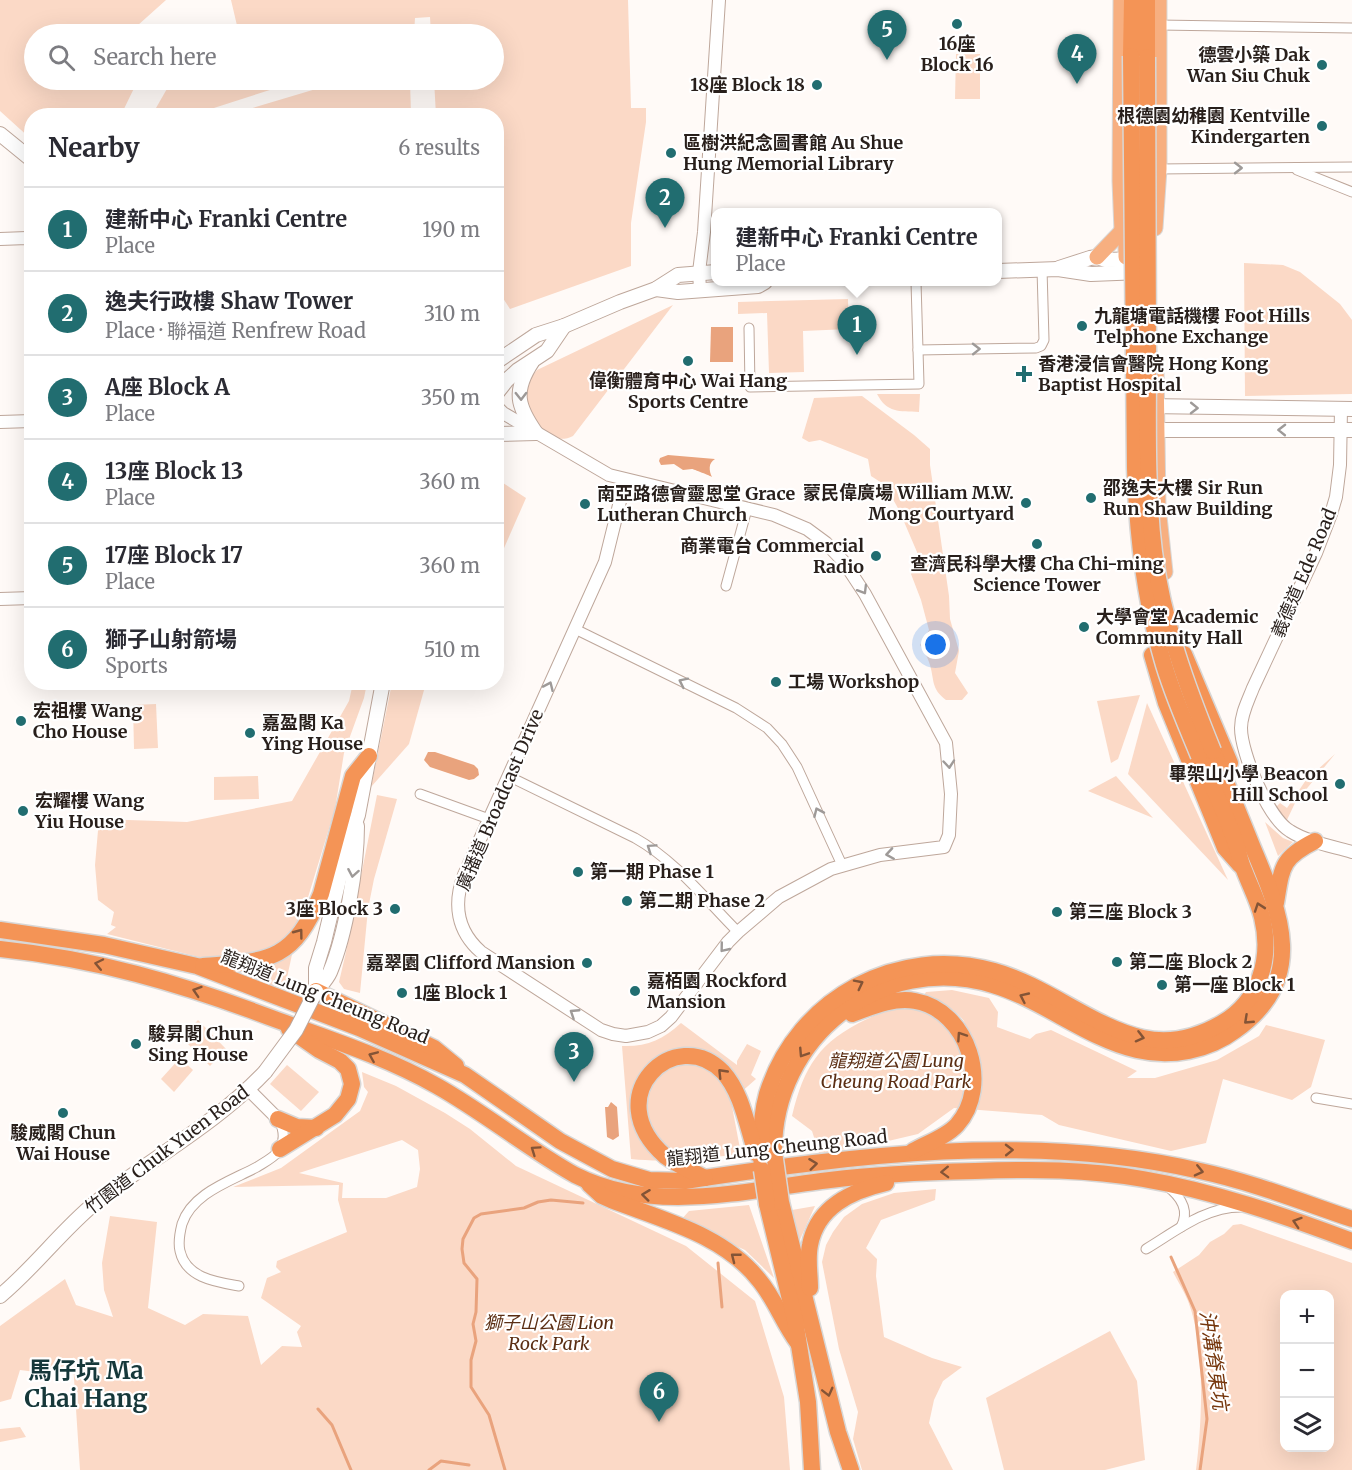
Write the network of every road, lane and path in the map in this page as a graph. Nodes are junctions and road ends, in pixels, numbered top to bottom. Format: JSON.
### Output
{"nodes":[{"id":1,"x":719,"y":0,"type":"edge"},
{"id":2,"x":1121,"y":0,"type":"edge"},
{"id":3,"x":1132,"y":0,"type":"edge"},
{"id":4,"x":1147,"y":0,"type":"edge"},
{"id":5,"x":1159,"y":0,"type":"edge"},
{"id":6,"x":1159,"y":25,"type":"junction"},
{"id":7,"x":1352,"y":28,"type":"edge"},
{"id":8,"x":1139,"y":57,"type":"junction"},
{"id":9,"x":0,"y":134,"type":"edge"},
{"id":10,"x":24,"y":154,"type":"edge"},
{"id":11,"x":1352,"y":166,"type":"edge"},
{"id":12,"x":1292,"y":168,"type":"junction"},
{"id":13,"x":1158,"y":176,"type":"junction"},
{"id":14,"x":1120,"y":181,"type":"junction"},
{"id":15,"x":1352,"y":192,"type":"edge"},
{"id":16,"x":1122,"y":231,"type":"junction"},
{"id":17,"x":0,"y":239,"type":"edge"},
{"id":18,"x":24,"y":240,"type":"edge"},
{"id":19,"x":1097,"y":257,"type":"junction"},
{"id":20,"x":1154,"y":265,"type":"junction"},
{"id":21,"x":1126,"y":266,"type":"junction"},
{"id":22,"x":1041,"y":269,"type":"junction"},
{"id":23,"x":1058,"y":269,"type":"junction"},
{"id":24,"x":1002,"y":271,"type":"edge"},
{"id":25,"x":699,"y":272,"type":"junction"},
{"id":26,"x":711,"y":272,"type":"edge"},
{"id":27,"x":759,"y":286,"type":"edge"},
{"id":28,"x":916,"y":286,"type":"edge"},
{"id":29,"x":656,"y":289,"type":"junction"},
{"id":30,"x":700,"y":289,"type":"junction"},
{"id":31,"x":564,"y":327,"type":"junction"},
{"id":32,"x":749,"y":328,"type":"dead end"},
{"id":33,"x":918,"y":350,"type":"junction"},
{"id":34,"x":504,"y":355,"type":"edge"},
{"id":35,"x":535,"y":358,"type":"junction"},
{"id":36,"x":504,"y":384,"type":"edge"},
{"id":37,"x":1127,"y":406,"type":"junction"},
{"id":38,"x":1157,"y":406,"type":"junction"},
{"id":39,"x":1347,"y":409,"type":"edge"},
{"id":40,"x":504,"y":414,"type":"edge"},
{"id":41,"x":24,"y":421,"type":"edge"},
{"id":42,"x":0,"y":422,"type":"edge"},
{"id":43,"x":1156,"y":429,"type":"junction"},
{"id":44,"x":1126,"y":430,"type":"junction"},
{"id":45,"x":1346,"y":430,"type":"edge"},
{"id":46,"x":536,"y":433,"type":"junction"},
{"id":47,"x":504,"y":434,"type":"edge"},
{"id":48,"x":609,"y":475,"type":"junction"},
{"id":49,"x":644,"y":484,"type":"junction"},
{"id":50,"x":620,"y":501,"type":"junction"},
{"id":51,"x":747,"y":509,"type":"junction"},
{"id":52,"x":726,"y":585,"type":"dead end"},
{"id":53,"x":24,"y":598,"type":"edge"},
{"id":54,"x":0,"y":599,"type":"edge"},
{"id":55,"x":575,"y":629,"type":"junction"},
{"id":56,"x":1179,"y":642,"type":"junction"},
{"id":57,"x":1152,"y":655,"type":"junction"},
{"id":58,"x":381,"y":690,"type":"edge"},
{"id":59,"x":1206,"y":754,"type":"junction"},
{"id":60,"x":369,"y":756,"type":"junction"},
{"id":61,"x":508,"y":776,"type":"junction"},
{"id":62,"x":420,"y":794,"type":"dead end"},
{"id":63,"x":358,"y":815,"type":"junction"},
{"id":64,"x":489,"y":819,"type":"junction"},
{"id":65,"x":1315,"y":841,"type":"junction"},
{"id":66,"x":1352,"y":852,"type":"edge"},
{"id":67,"x":842,"y":866,"type":"junction"},
{"id":68,"x":1243,"y":868,"type":"junction"},
{"id":69,"x":1269,"y":885,"type":"junction"},
{"id":70,"x":1276,"y":903,"type":"junction"},
{"id":71,"x":0,"y":930,"type":"edge"},
{"id":72,"x":738,"y":932,"type":"junction"},
{"id":73,"x":0,"y":949,"type":"edge"},
{"id":74,"x":197,"y":966,"type":"junction"},
{"id":75,"x":316,"y":990,"type":"junction"},
{"id":76,"x":269,"y":1017,"type":"junction"},
{"id":77,"x":829,"y":1023,"type":"junction"},
{"id":78,"x":465,"y":1075,"type":"junction"},
{"id":79,"x":250,"y":1087,"type":"junction"},
{"id":80,"x":1316,"y":1098,"type":"dead end"},
{"id":81,"x":1352,"y":1104,"type":"edge"},
{"id":82,"x":278,"y":1119,"type":"junction"},
{"id":83,"x":316,"y":1128,"type":"junction"},
{"id":84,"x":763,"y":1136,"type":"junction"},
{"id":85,"x":280,"y":1149,"type":"junction"},
{"id":86,"x":909,"y":1153,"type":"junction"},
{"id":87,"x":914,"y":1173,"type":"junction"},
{"id":88,"x":705,"y":1178,"type":"junction"},
{"id":89,"x":585,"y":1180,"type":"junction"},
{"id":90,"x":1162,"y":1182,"type":"junction"},
{"id":91,"x":774,"y":1203,"type":"junction"},
{"id":92,"x":1253,"y":1208,"type":"junction"},
{"id":93,"x":1352,"y":1219,"type":"edge"},
{"id":94,"x":1181,"y":1227,"type":"junction"},
{"id":95,"x":1352,"y":1241,"type":"edge"},
{"id":96,"x":1146,"y":1249,"type":"dead end"},
{"id":97,"x":788,"y":1260,"type":"junction"},
{"id":98,"x":239,"y":1286,"type":"dead end"},
{"id":99,"x":0,"y":1296,"type":"edge"},
{"id":100,"x":808,"y":1313,"type":"junction"},
{"id":101,"x":798,"y":1343,"type":"junction"},
{"id":102,"x":812,"y":1470,"type":"edge"},
{"id":103,"x":851,"y":1470,"type":"edge"}],
"edges":[{"from":1,"to":25,"type":"street"},
{"from":2,"to":14,"type":"main road"},
{"from":3,"to":8,"type":"highway"},
{"from":4,"to":8,"type":"highway"},
{"from":5,"to":6,"type":"main road"},
{"from":6,"to":7,"type":"street"},
{"from":6,"to":13,"type":"main road"},
{"from":8,"to":59,"type":"highway","bridge":true},
{"from":9,"to":10,"type":"main road"},
{"from":11,"to":12,"type":"street"},
{"from":13,"to":12,"type":"street","one_way":true},
{"from":12,"to":15,"type":"street"},
{"from":13,"to":14,"type":"main road"},
{"from":13,"to":20,"type":"main road"},
{"from":14,"to":16,"type":"main road"},
{"from":16,"to":19,"type":"main road"},
{"from":16,"to":21,"type":"main road"},
{"from":17,"to":18,"type":"street"},
{"from":19,"to":21,"type":"main road"},
{"from":19,"to":23,"type":"main road"},
{"from":20,"to":21,"type":"main road"},
{"from":20,"to":38,"type":"main road"},
{"from":21,"to":23,"type":"main road"},
{"from":21,"to":37,"type":"main road"},
{"from":22,"to":23,"type":"main road"},
{"from":22,"to":24,"type":"main road"},
{"from":33,"to":22,"type":"street","one_way":true},
{"from":25,"to":26,"type":"main road"},
{"from":25,"to":29,"type":"main road"},
{"from":25,"to":30,"type":"street"},
{"from":27,"to":30,"type":"main road"},
{"from":28,"to":33,"type":"street"},
{"from":29,"to":30,"type":"main road"},
{"from":29,"to":31,"type":"main road"},
{"from":31,"to":34,"type":"main road"},
{"from":31,"to":35,"type":"main road"},
{"from":32,"to":33,"type":"street"},
{"from":35,"to":36,"type":"main road"},
{"from":35,"to":46,"type":"main road","one_way":true},
{"from":37,"to":38,"type":"main road"},
{"from":37,"to":44,"type":"main road"},
{"from":38,"to":39,"type":"main road","one_way":true},
{"from":38,"to":43,"type":"main road"},
{"from":39,"to":45,"type":"street","name":"義德道 Ede Road"},
{"from":40,"to":46,"type":"street","name":"廣播道 Broadcast Drive"},
{"from":41,"to":42,"type":"street"},
{"from":43,"to":44,"type":"main road"},
{"from":45,"to":43,"type":"main road","one_way":true},
{"from":43,"to":56,"type":"main road"},
{"from":44,"to":57,"type":"main road"},
{"from":45,"to":65,"type":"street","name":"義德道 Ede Road"},
{"from":46,"to":47,"type":"main road"},
{"from":46,"to":48,"type":"street","name":"廣播道 Broadcast Drive"},
{"from":48,"to":49,"type":"street","name":"廣播道 Broadcast Drive"},
{"from":48,"to":50,"type":"street"},
{"from":49,"to":50,"type":"street"},
{"from":49,"to":51,"type":"street","name":"廣播道 Broadcast Drive"},
{"from":50,"to":55,"type":"street","name":"廣播道 Broadcast Drive"},
{"from":51,"to":52,"type":"street"},
{"from":51,"to":67,"type":"street","name":"廣播道 Broadcast Drive","one_way":true},
{"from":53,"to":54,"type":"street"},
{"from":61,"to":55,"type":"street","name":"廣播道 Broadcast Drive","one_way":true},
{"from":67,"to":55,"type":"street","one_way":true},
{"from":56,"to":57,"type":"main road"},
{"from":56,"to":69,"type":"highway"},
{"from":57,"to":68,"type":"highway"},
{"from":58,"to":60,"type":"main road","name":"竹園道 Chuk Yuen Road"},
{"from":59,"to":68,"type":"highway"},
{"from":59,"to":69,"type":"highway"},
{"from":60,"to":63,"type":"main road","name":"竹園道 Chuk Yuen Road"},
{"from":74,"to":60,"type":"highway","one_way":true},
{"from":61,"to":64,"type":"street","name":"廣播道 Broadcast Drive"},
{"from":72,"to":61,"type":"street","one_way":true},
{"from":62,"to":64,"type":"street"},
{"from":63,"to":75,"type":"main road","name":"竹園道 Chuk Yuen Road"},
{"from":63,"to":75,"type":"main road","name":"竹園道 Chuk Yuen Road","one_way":true},
{"from":72,"to":64,"type":"street","name":"廣播道 Broadcast Drive","one_way":true},
{"from":65,"to":66,"type":"street","name":"義德道 Ede Road"},
{"from":65,"to":70,"type":"highway"},
{"from":67,"to":72,"type":"street","name":"廣播道 Broadcast Drive"},
{"from":84,"to":68,"type":"highway","one_way":true},
{"from":69,"to":70,"type":"highway"},
{"from":70,"to":77,"type":"highway","one_way":true},
{"from":71,"to":74,"type":"highway","name":"龍翔道 Lung Cheung Road"},
{"from":76,"to":73,"type":"highway","name":"龍翔道 Lung Cheung Road","one_way":true},
{"from":74,"to":78,"type":"highway","name":"龍翔道 Lung Cheung Road"},
{"from":75,"to":78,"type":"highway"},
{"from":75,"to":79,"type":"main road","name":"竹園道 Chuk Yuen Road","bridge":true},
{"from":76,"to":83,"type":"highway"},
{"from":89,"to":76,"type":"highway","name":"龍翔道 Lung Cheung Road","one_way":true},
{"from":77,"to":84,"type":"highway","one_way":true},
{"from":86,"to":77,"type":"highway","one_way":true},
{"from":78,"to":88,"type":"highway","name":"龍翔道 Lung Cheung Road"},
{"from":79,"to":82,"type":"street"},
{"from":79,"to":99,"type":"main road","name":"竹園道 Chuk Yuen Road"},
{"from":80,"to":81,"type":"street"},
{"from":82,"to":83,"type":"highway"},
{"from":82,"to":85,"type":"street"},
{"from":83,"to":85,"type":"highway"},
{"from":84,"to":88,"type":"highway","one_way":true},
{"from":84,"to":91,"type":"highway","bridge":true},
{"from":84,"to":91,"type":"highway","bridge":true},
{"from":85,"to":98,"type":"street"},
{"from":88,"to":86,"type":"highway","name":"龍翔道 Lung Cheung Road","one_way":true},
{"from":86,"to":93,"type":"highway","name":"龍翔道 Lung Cheung Road","one_way":true},
{"from":87,"to":89,"type":"highway","name":"龍翔道 Lung Cheung Road","one_way":true},
{"from":90,"to":87,"type":"highway","name":"龍翔道 Lung Cheung Road","one_way":true},
{"from":87,"to":100,"type":"highway"},
{"from":101,"to":89,"type":"highway","one_way":true},
{"from":90,"to":92,"type":"highway","name":"龍翔道 Lung Cheung Road"},
{"from":90,"to":94,"type":"street"},
{"from":91,"to":97,"type":"highway"},
{"from":92,"to":94,"type":"street"},
{"from":95,"to":92,"type":"highway","name":"龍翔道 Lung Cheung Road","one_way":true},
{"from":94,"to":96,"type":"street"},
{"from":97,"to":100,"type":"highway"},
{"from":97,"to":101,"type":"highway"},
{"from":100,"to":103,"type":"highway","one_way":true},
{"from":101,"to":102,"type":"highway"}]}
